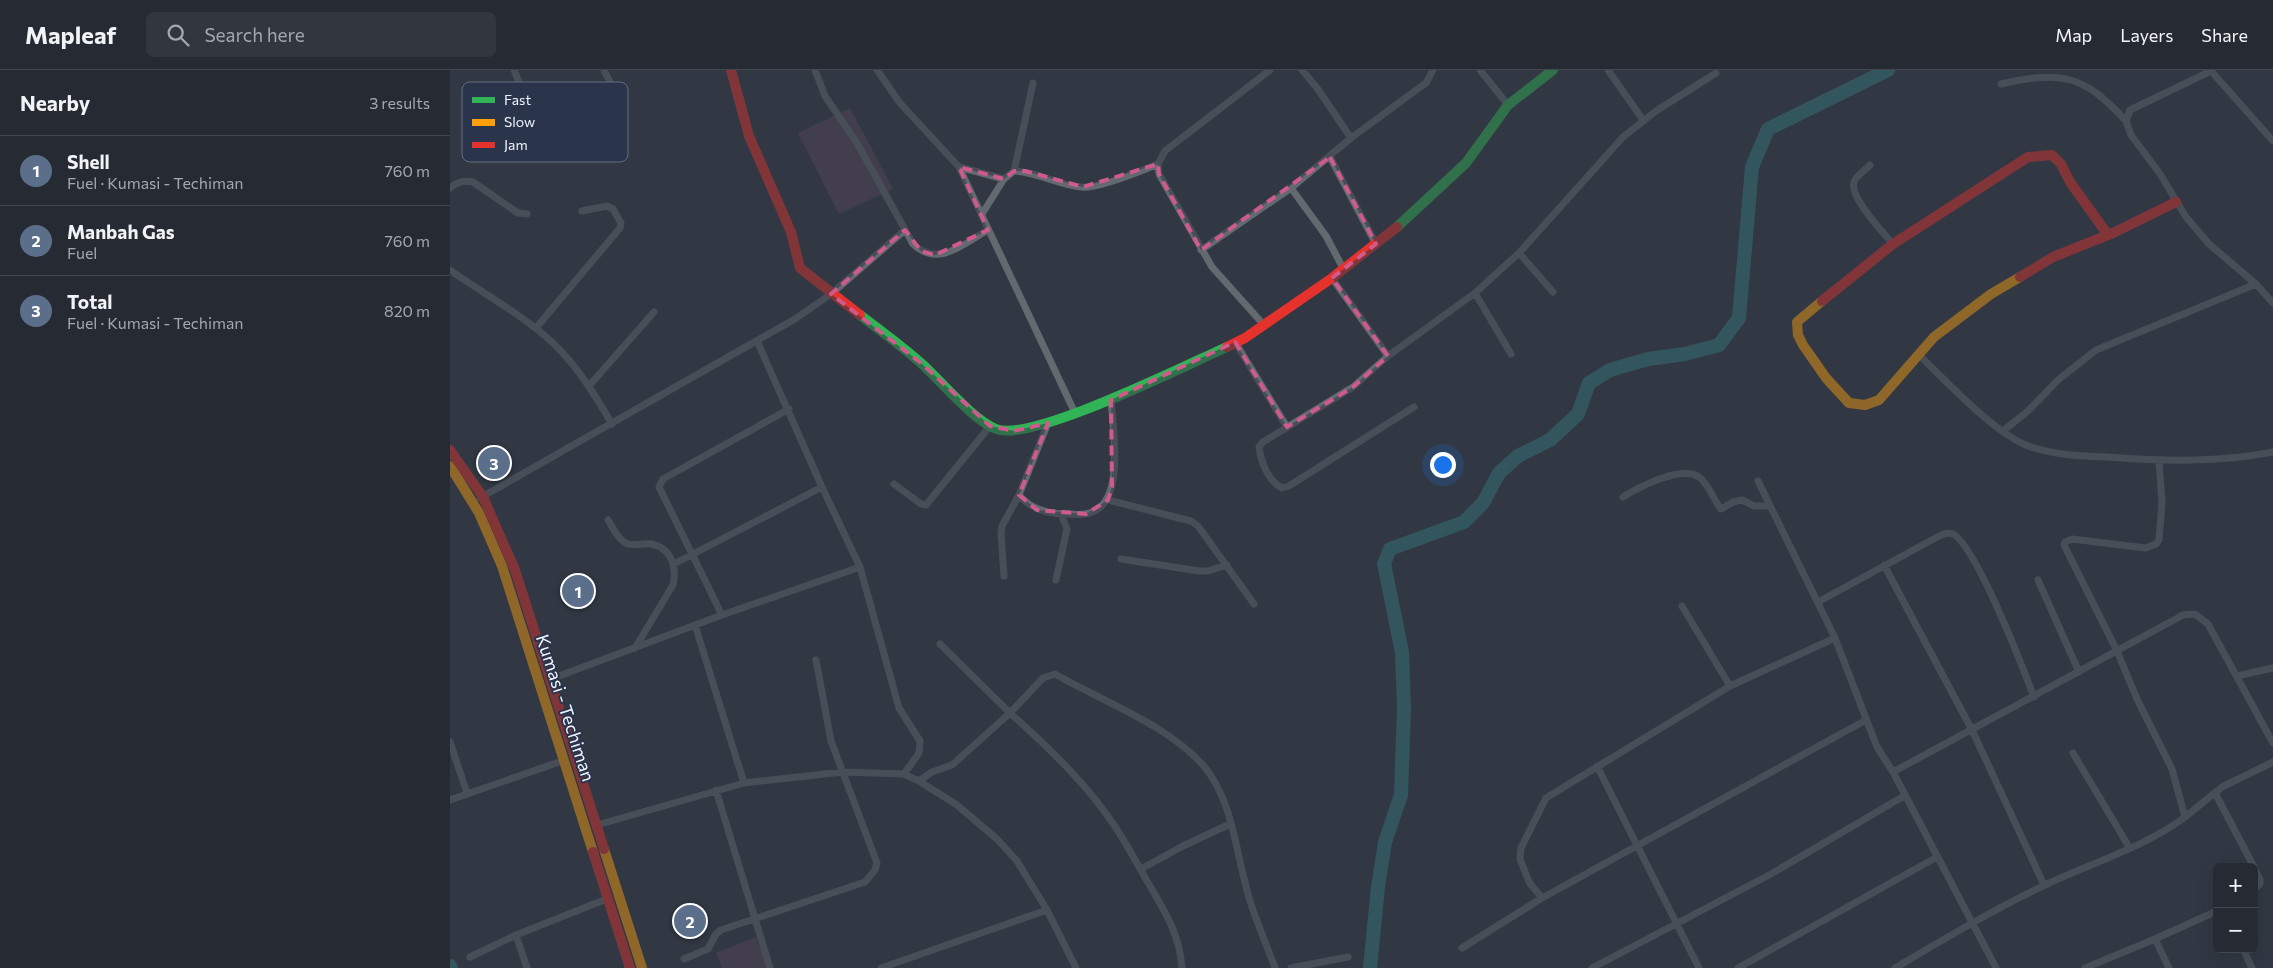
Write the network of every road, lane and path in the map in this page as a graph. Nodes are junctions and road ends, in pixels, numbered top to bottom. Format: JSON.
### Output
{"nodes":[{"id":1,"x":514,"y":70,"type":"edge"},
{"id":2,"x":604,"y":70,"type":"edge"},
{"id":3,"x":730,"y":70,"type":"edge"},
{"id":4,"x":816,"y":70,"type":"edge"},
{"id":5,"x":877,"y":70,"type":"edge"},
{"id":6,"x":1270,"y":70,"type":"edge"},
{"id":7,"x":1302,"y":70,"type":"edge"},
{"id":8,"x":1433,"y":70,"type":"edge"},
{"id":9,"x":1480,"y":70,"type":"edge"},
{"id":10,"x":1553,"y":70,"type":"edge"},
{"id":11,"x":1608,"y":70,"type":"edge"},
{"id":12,"x":2211,"y":70,"type":"edge"},
{"id":13,"x":1716,"y":73,"type":"dead end"},
{"id":14,"x":519,"y":82,"type":"edge"},
{"id":15,"x":610,"y":82,"type":"dead end"},
{"id":16,"x":1033,"y":83,"type":"dead end"},
{"id":17,"x":2001,"y":84,"type":"dead end"},
{"id":18,"x":1508,"y":105,"type":"junction"},
{"id":19,"x":1643,"y":120,"type":"junction"},
{"id":20,"x":2126,"y":120,"type":"junction"},
{"id":21,"x":1351,"y":138,"type":"junction"},
{"id":22,"x":2273,"y":141,"type":"edge"},
{"id":23,"x":1330,"y":157,"type":"junction"},
{"id":24,"x":1158,"y":164,"type":"junction"},
{"id":25,"x":1870,"y":165,"type":"dead end"},
{"id":26,"x":958,"y":167,"type":"junction"},
{"id":27,"x":1014,"y":171,"type":"junction"},
{"id":28,"x":1004,"y":179,"type":"junction"},
{"id":29,"x":450,"y":188,"type":"edge"},
{"id":30,"x":1291,"y":188,"type":"junction"},
{"id":31,"x":2176,"y":202,"type":"junction"},
{"id":32,"x":582,"y":211,"type":"dead end"},
{"id":33,"x":526,"y":214,"type":"dead end"},
{"id":34,"x":982,"y":214,"type":"junction"},
{"id":35,"x":905,"y":230,"type":"junction"},
{"id":36,"x":988,"y":230,"type":"junction"},
{"id":37,"x":2108,"y":235,"type":"junction"},
{"id":38,"x":1376,"y":244,"type":"junction"},
{"id":39,"x":1893,"y":244,"type":"junction"},
{"id":40,"x":1202,"y":250,"type":"junction"},
{"id":41,"x":1520,"y":253,"type":"junction"},
{"id":42,"x":450,"y":270,"type":"edge"},
{"id":43,"x":1344,"y":270,"type":"junction"},
{"id":44,"x":1332,"y":278,"type":"junction"},
{"id":45,"x":2256,"y":284,"type":"junction"},
{"id":46,"x":1553,"y":292,"type":"dead end"},
{"id":47,"x":1475,"y":293,"type":"junction"},
{"id":48,"x":831,"y":294,"type":"junction"},
{"id":49,"x":2273,"y":303,"type":"edge"},
{"id":50,"x":654,"y":312,"type":"dead end"},
{"id":51,"x":1264,"y":325,"type":"junction"},
{"id":52,"x":536,"y":328,"type":"junction"},
{"id":53,"x":757,"y":341,"type":"junction"},
{"id":54,"x":1235,"y":342,"type":"junction"},
{"id":55,"x":1511,"y":354,"type":"dead end"},
{"id":56,"x":1918,"y":354,"type":"junction"},
{"id":57,"x":1388,"y":356,"type":"junction"},
{"id":58,"x":589,"y":386,"type":"junction"},
{"id":59,"x":1112,"y":400,"type":"junction"},
{"id":60,"x":1414,"y":407,"type":"dead end"},
{"id":61,"x":789,"y":409,"type":"junction"},
{"id":62,"x":1075,"y":413,"type":"junction"},
{"id":63,"x":1048,"y":423,"type":"junction"},
{"id":64,"x":612,"y":424,"type":"junction"},
{"id":65,"x":990,"y":426,"type":"junction"},
{"id":66,"x":1287,"y":428,"type":"junction"},
{"id":67,"x":2003,"y":431,"type":"junction"},
{"id":68,"x":450,"y":450,"type":"edge"},
{"id":69,"x":2273,"y":452,"type":"edge"},
{"id":70,"x":2159,"y":460,"type":"junction"},
{"id":71,"x":450,"y":466,"type":"edge"},
{"id":72,"x":1758,"y":481,"type":"dead end"},
{"id":73,"x":894,"y":484,"type":"dead end"},
{"id":74,"x":822,"y":487,"type":"junction"},
{"id":75,"x":1019,"y":495,"type":"junction"},
{"id":76,"x":483,"y":497,"type":"junction"},
{"id":77,"x":1623,"y":497,"type":"dead end"},
{"id":78,"x":1108,"y":500,"type":"junction"},
{"id":79,"x":473,"y":502,"type":"junction"},
{"id":80,"x":1769,"y":506,"type":"junction"},
{"id":81,"x":1061,"y":514,"type":"junction"},
{"id":82,"x":608,"y":520,"type":"dead end"},
{"id":83,"x":692,"y":555,"type":"junction"},
{"id":84,"x":1121,"y":559,"type":"dead end"},
{"id":85,"x":674,"y":564,"type":"junction"},
{"id":86,"x":1227,"y":565,"type":"junction"},
{"id":87,"x":1884,"y":565,"type":"junction"},
{"id":88,"x":860,"y":567,"type":"junction"},
{"id":89,"x":1004,"y":576,"type":"dead end"},
{"id":90,"x":1056,"y":580,"type":"dead end"},
{"id":91,"x":2038,"y":580,"type":"dead end"},
{"id":92,"x":1818,"y":602,"type":"junction"},
{"id":93,"x":1254,"y":604,"type":"dead end"},
{"id":94,"x":1682,"y":606,"type":"dead end"},
{"id":95,"x":722,"y":615,"type":"junction"},
{"id":96,"x":695,"y":625,"type":"junction"},
{"id":97,"x":1835,"y":638,"type":"junction"},
{"id":98,"x":940,"y":644,"type":"dead end"},
{"id":99,"x":635,"y":648,"type":"junction"},
{"id":100,"x":2117,"y":652,"type":"junction"},
{"id":101,"x":816,"y":660,"type":"dead end"},
{"id":102,"x":2273,"y":668,"type":"edge"},
{"id":103,"x":2079,"y":672,"type":"junction"},
{"id":104,"x":2237,"y":676,"type":"junction"},
{"id":105,"x":551,"y":679,"type":"junction"},
{"id":106,"x":1730,"y":686,"type":"junction"},
{"id":107,"x":2034,"y":697,"type":"junction"},
{"id":108,"x":1010,"y":713,"type":"junction"},
{"id":109,"x":1866,"y":720,"type":"junction"},
{"id":110,"x":1972,"y":730,"type":"junction"},
{"id":111,"x":450,"y":742,"type":"edge"},
{"id":112,"x":2273,"y":743,"type":"edge"},
{"id":113,"x":2073,"y":753,"type":"dead end"},
{"id":114,"x":565,"y":760,"type":"junction"},
{"id":115,"x":2273,"y":762,"type":"edge"},
{"id":116,"x":1597,"y":766,"type":"junction"},
{"id":117,"x":843,"y":772,"type":"junction"},
{"id":118,"x":1893,"y":772,"type":"junction"},
{"id":119,"x":904,"y":774,"type":"junction"},
{"id":120,"x":919,"y":781,"type":"junction"},
{"id":121,"x":744,"y":783,"type":"junction"},
{"id":122,"x":716,"y":790,"type":"junction"},
{"id":123,"x":467,"y":793,"type":"junction"},
{"id":124,"x":2215,"y":793,"type":"junction"},
{"id":125,"x":1904,"y":796,"type":"junction"},
{"id":126,"x":450,"y":800,"type":"edge"},
{"id":127,"x":2185,"y":817,"type":"junction"},
{"id":128,"x":1230,"y":824,"type":"junction"},
{"id":129,"x":597,"y":825,"type":"junction"},
{"id":130,"x":1636,"y":846,"type":"junction"},
{"id":131,"x":2129,"y":847,"type":"junction"},
{"id":132,"x":1936,"y":857,"type":"junction"},
{"id":133,"x":2252,"y":863,"type":"edge"},
{"id":134,"x":1140,"y":869,"type":"junction"},
{"id":135,"x":2044,"y":886,"type":"junction"},
{"id":136,"x":609,"y":898,"type":"junction"},
{"id":137,"x":1542,"y":898,"type":"junction"},
{"id":138,"x":1047,"y":910,"type":"junction"},
{"id":139,"x":2213,"y":912,"type":"edge"},
{"id":140,"x":755,"y":918,"type":"junction"},
{"id":141,"x":1972,"y":923,"type":"junction"},
{"id":142,"x":1677,"y":925,"type":"junction"},
{"id":143,"x":516,"y":935,"type":"junction"},
{"id":144,"x":2155,"y":939,"type":"junction"},
{"id":145,"x":1462,"y":948,"type":"dead end"},
{"id":146,"x":2245,"y":953,"type":"edge"},
{"id":147,"x":1348,"y":956,"type":"dead end"},
{"id":148,"x":470,"y":957,"type":"dead end"},
{"id":149,"x":684,"y":960,"type":"dead end"},
{"id":150,"x":527,"y":968,"type":"edge"},
{"id":151,"x":630,"y":968,"type":"edge"},
{"id":152,"x":642,"y":968,"type":"edge"},
{"id":153,"x":770,"y":968,"type":"edge"},
{"id":154,"x":881,"y":968,"type":"edge"},
{"id":155,"x":1076,"y":968,"type":"edge"},
{"id":156,"x":1182,"y":968,"type":"edge"},
{"id":157,"x":1276,"y":968,"type":"edge"},
{"id":158,"x":1291,"y":968,"type":"edge"},
{"id":159,"x":1592,"y":968,"type":"edge"},
{"id":160,"x":1699,"y":968,"type":"edge"},
{"id":161,"x":1738,"y":968,"type":"edge"},
{"id":162,"x":1895,"y":968,"type":"edge"},
{"id":163,"x":1996,"y":968,"type":"edge"},
{"id":164,"x":2084,"y":968,"type":"edge"},
{"id":165,"x":2169,"y":968,"type":"edge"},
{"id":166,"x":2252,"y":968,"type":"edge"}],
"edges":[{"from":1,"to":14,"type":"street"},
{"from":2,"to":15,"type":"street"},
{"from":3,"to":48,"type":"main road"},
{"from":4,"to":35,"type":"street"},
{"from":5,"to":26,"type":"street"},
{"from":6,"to":24,"type":"street"},
{"from":7,"to":21,"type":"street"},
{"from":8,"to":21,"type":"street"},
{"from":9,"to":18,"type":"street"},
{"from":10,"to":18,"type":"main road"},
{"from":11,"to":19,"type":"street"},
{"from":12,"to":20,"type":"street"},
{"from":12,"to":22,"type":"street"},
{"from":13,"to":19,"type":"street"},
{"from":16,"to":27,"type":"street"},
{"from":17,"to":20,"type":"street"},
{"from":18,"to":38,"type":"main road"},
{"from":19,"to":41,"type":"street"},
{"from":20,"to":31,"type":"street"},
{"from":21,"to":23,"type":"street"},
{"from":23,"to":30,"type":"street"},
{"from":23,"to":38,"type":"street"},
{"from":24,"to":27,"type":"street"},
{"from":24,"to":40,"type":"street"},
{"from":25,"to":39,"type":"street"},
{"from":26,"to":28,"type":"street"},
{"from":26,"to":34,"type":"street"},
{"from":27,"to":28,"type":"street"},
{"from":28,"to":34,"type":"street"},
{"from":29,"to":33,"type":"street"},
{"from":30,"to":40,"type":"street"},
{"from":30,"to":43,"type":"street"},
{"from":31,"to":37,"type":"main road"},
{"from":31,"to":45,"type":"street"},
{"from":32,"to":52,"type":"street"},
{"from":34,"to":36,"type":"street"},
{"from":35,"to":36,"type":"street"},
{"from":35,"to":48,"type":"street"},
{"from":36,"to":62,"type":"street"},
{"from":37,"to":39,"type":"main road"},
{"from":37,"to":56,"type":"main road"},
{"from":38,"to":43,"type":"main road"},
{"from":39,"to":56,"type":"main road"},
{"from":40,"to":51,"type":"street"},
{"from":41,"to":46,"type":"street"},
{"from":41,"to":47,"type":"street"},
{"from":42,"to":52,"type":"street"},
{"from":43,"to":44,"type":"main road"},
{"from":44,"to":51,"type":"main road"},
{"from":44,"to":57,"type":"street"},
{"from":45,"to":49,"type":"street"},
{"from":45,"to":67,"type":"street"},
{"from":47,"to":55,"type":"street"},
{"from":47,"to":57,"type":"street"},
{"from":48,"to":53,"type":"street"},
{"from":48,"to":65,"type":"main road"},
{"from":50,"to":58,"type":"street"},
{"from":51,"to":54,"type":"main road"},
{"from":52,"to":58,"type":"street"},
{"from":53,"to":61,"type":"street"},
{"from":53,"to":64,"type":"street"},
{"from":54,"to":59,"type":"main road"},
{"from":54,"to":66,"type":"street"},
{"from":56,"to":67,"type":"street"},
{"from":57,"to":66,"type":"street"},
{"from":58,"to":64,"type":"street"},
{"from":59,"to":62,"type":"main road"},
{"from":59,"to":78,"type":"street"},
{"from":60,"to":66,"type":"street"},
{"from":61,"to":74,"type":"street"},
{"from":61,"to":83,"type":"street"},
{"from":62,"to":63,"type":"main road"},
{"from":63,"to":65,"type":"main road"},
{"from":63,"to":75,"type":"street"},
{"from":64,"to":76,"type":"street"},
{"from":65,"to":73,"type":"street"},
{"from":67,"to":70,"type":"street"},
{"from":68,"to":76,"type":"main road"},
{"from":69,"to":70,"type":"street"},
{"from":70,"to":100,"type":"street"},
{"from":71,"to":79,"type":"main road","name":"Kumasi - Techiman"},
{"from":72,"to":80,"type":"street"},
{"from":74,"to":83,"type":"street"},
{"from":74,"to":88,"type":"street"},
{"from":75,"to":81,"type":"street"},
{"from":75,"to":89,"type":"street"},
{"from":76,"to":79,"type":"street"},
{"from":76,"to":105,"type":"main road"},
{"from":77,"to":80,"type":"street"},
{"from":78,"to":81,"type":"street"},
{"from":78,"to":86,"type":"street"},
{"from":79,"to":114,"type":"main road","name":"Kumasi - Techiman"},
{"from":80,"to":92,"type":"street"},
{"from":81,"to":90,"type":"street"},
{"from":82,"to":85,"type":"street"},
{"from":83,"to":85,"type":"street"},
{"from":83,"to":95,"type":"street"},
{"from":84,"to":86,"type":"street"},
{"from":85,"to":99,"type":"street"},
{"from":86,"to":93,"type":"street"},
{"from":87,"to":92,"type":"street"},
{"from":87,"to":107,"type":"street"},
{"from":87,"to":110,"type":"street"},
{"from":88,"to":95,"type":"street"},
{"from":88,"to":119,"type":"street"},
{"from":91,"to":103,"type":"street"},
{"from":92,"to":97,"type":"street"},
{"from":94,"to":106,"type":"street"},
{"from":95,"to":96,"type":"street"},
{"from":96,"to":99,"type":"street"},
{"from":96,"to":121,"type":"street"},
{"from":97,"to":106,"type":"street"},
{"from":97,"to":109,"type":"street"},
{"from":98,"to":108,"type":"street"},
{"from":99,"to":105,"type":"street"},
{"from":100,"to":103,"type":"street"},
{"from":100,"to":104,"type":"street"},
{"from":100,"to":127,"type":"street"},
{"from":101,"to":117,"type":"street"},
{"from":102,"to":104,"type":"street"},
{"from":103,"to":107,"type":"street"},
{"from":104,"to":112,"type":"street"},
{"from":105,"to":129,"type":"main road"},
{"from":106,"to":116,"type":"street"},
{"from":107,"to":110,"type":"street"},
{"from":108,"to":120,"type":"street"},
{"from":108,"to":128,"type":"street"},
{"from":108,"to":134,"type":"street"},
{"from":109,"to":118,"type":"street"},
{"from":109,"to":130,"type":"street"},
{"from":110,"to":118,"type":"street"},
{"from":110,"to":135,"type":"street"},
{"from":111,"to":123,"type":"street"},
{"from":113,"to":131,"type":"street"},
{"from":114,"to":123,"type":"street"},
{"from":114,"to":136,"type":"main road","name":"Kumasi - Techiman"},
{"from":115,"to":124,"type":"street"},
{"from":116,"to":130,"type":"street"},
{"from":116,"to":137,"type":"street"},
{"from":117,"to":119,"type":"street"},
{"from":117,"to":121,"type":"street"},
{"from":117,"to":140,"type":"street"},
{"from":118,"to":125,"type":"street"},
{"from":119,"to":120,"type":"street"},
{"from":120,"to":138,"type":"street"},
{"from":121,"to":122,"type":"street"},
{"from":122,"to":129,"type":"street"},
{"from":122,"to":140,"type":"street"},
{"from":123,"to":126,"type":"street"},
{"from":124,"to":127,"type":"street"},
{"from":124,"to":133,"type":"street"},
{"from":125,"to":132,"type":"street"},
{"from":125,"to":142,"type":"street"},
{"from":127,"to":131,"type":"street"},
{"from":128,"to":134,"type":"street"},
{"from":128,"to":157,"type":"street"},
{"from":129,"to":152,"type":"main road"},
{"from":130,"to":137,"type":"street"},
{"from":130,"to":142,"type":"street"},
{"from":131,"to":135,"type":"street"},
{"from":132,"to":141,"type":"street"},
{"from":132,"to":161,"type":"street"},
{"from":134,"to":156,"type":"street"},
{"from":135,"to":141,"type":"street"},
{"from":136,"to":143,"type":"street"},
{"from":136,"to":151,"type":"main road","name":"Kumasi - Techiman"},
{"from":137,"to":145,"type":"street"},
{"from":138,"to":154,"type":"street"},
{"from":138,"to":155,"type":"street"},
{"from":139,"to":144,"type":"street"},
{"from":140,"to":149,"type":"street"},
{"from":140,"to":153,"type":"street"},
{"from":141,"to":162,"type":"street"},
{"from":141,"to":163,"type":"street"},
{"from":142,"to":159,"type":"street"},
{"from":142,"to":160,"type":"street"},
{"from":143,"to":148,"type":"street"},
{"from":143,"to":150,"type":"street"},
{"from":144,"to":164,"type":"street"},
{"from":144,"to":165,"type":"street"},
{"from":146,"to":166,"type":"street"},
{"from":147,"to":158,"type":"street"}]}
